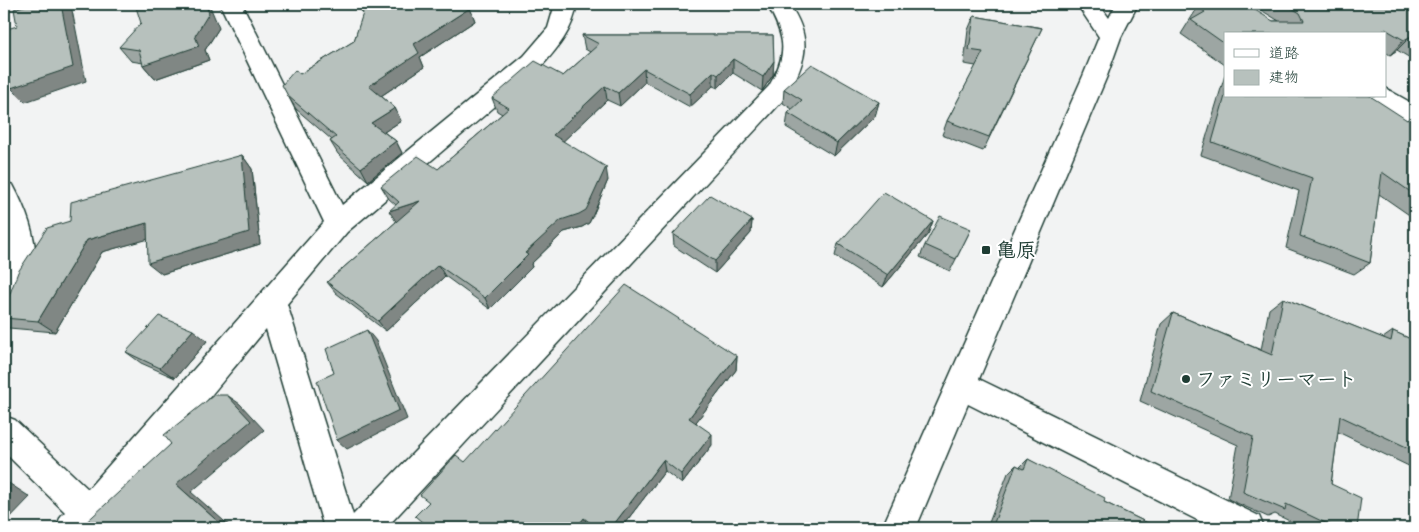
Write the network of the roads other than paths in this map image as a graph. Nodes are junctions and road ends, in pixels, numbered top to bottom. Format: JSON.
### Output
{"nodes":[{"id":1,"x":231,"y":4,"type":"edge"},
{"id":2,"x":566,"y":4,"type":"edge"},
{"id":3,"x":778,"y":4,"type":"edge"},
{"id":4,"x":1088,"y":4,"type":"edge"},
{"id":5,"x":1127,"y":4,"type":"edge"},
{"id":6,"x":1110,"y":37,"type":"junction"},
{"id":7,"x":1385,"y":98,"type":"edge"},
{"id":8,"x":1415,"y":117,"type":"edge"},
{"id":9,"x":4,"y":192,"type":"edge"},
{"id":10,"x":338,"y":224,"type":"junction"},
{"id":11,"x":272,"y":302,"type":"junction"},
{"id":12,"x":4,"y":315,"type":"edge"},
{"id":13,"x":961,"y":385,"type":"junction"},
{"id":14,"x":4,"y":431,"type":"edge"},
{"id":15,"x":81,"y":520,"type":"edge"},
{"id":16,"x":341,"y":528,"type":"edge"},
{"id":17,"x":364,"y":528,"type":"edge"},
{"id":18,"x":899,"y":528,"type":"edge"},
{"id":19,"x":1247,"y":528,"type":"edge"}],
"edges":[{"from":1,"to":10,"type":"street"},
{"from":2,"to":10,"type":"street"},
{"from":3,"to":17,"type":"street"},
{"from":4,"to":6,"type":"street"},
{"from":5,"to":6,"type":"street"},
{"from":6,"to":13,"type":"street"},
{"from":7,"to":8,"type":"street"},
{"from":9,"to":12,"type":"street"},
{"from":10,"to":11,"type":"street"},
{"from":11,"to":15,"type":"street"},
{"from":11,"to":16,"type":"street"},
{"from":13,"to":18,"type":"street"},
{"from":13,"to":19,"type":"street"},
{"from":14,"to":15,"type":"street"}]}
